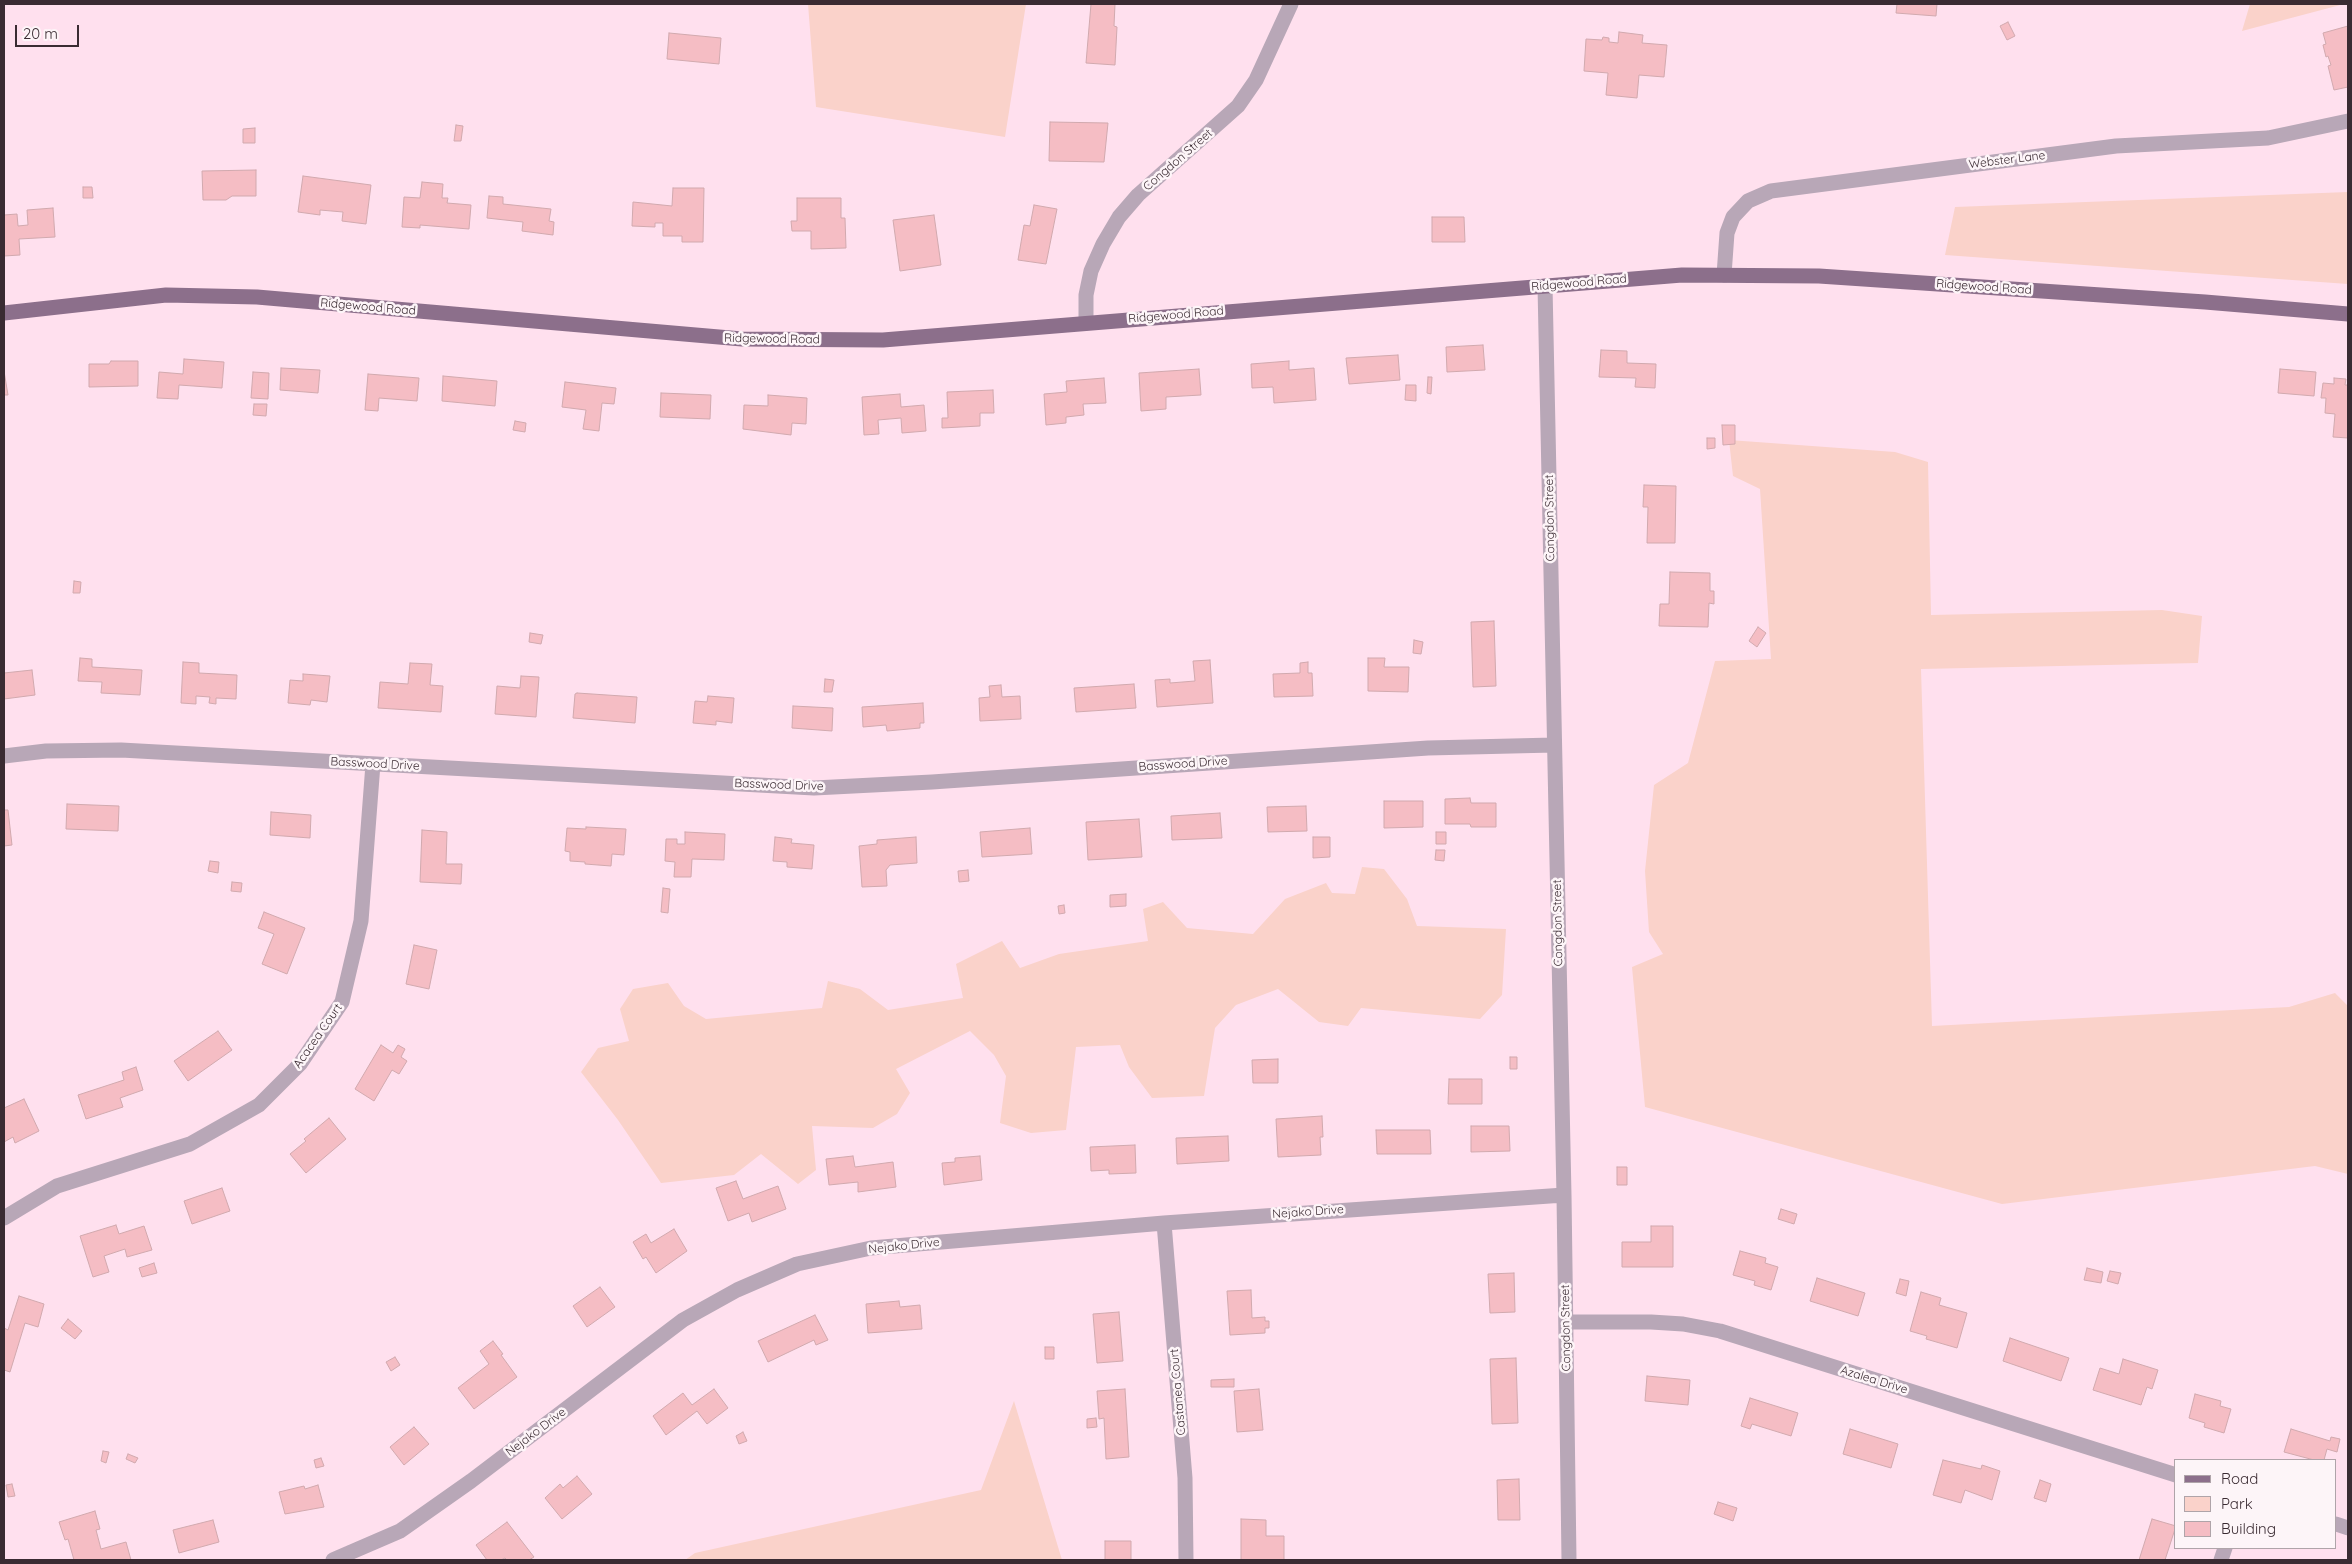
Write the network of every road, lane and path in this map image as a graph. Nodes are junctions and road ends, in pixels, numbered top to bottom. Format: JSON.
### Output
{"nodes":[{"id":1,"x":1291,"y":4,"type":"edge"},
{"id":2,"x":2348,"y":121,"type":"edge"},
{"id":3,"x":1724,"y":275,"type":"junction"},
{"id":4,"x":1545,"y":286,"type":"junction"},
{"id":5,"x":4,"y":313,"type":"edge"},
{"id":6,"x":2348,"y":314,"type":"edge"},
{"id":7,"x":1086,"y":322,"type":"junction"},
{"id":8,"x":1554,"y":745,"type":"junction"},
{"id":9,"x":4,"y":756,"type":"edge"},
{"id":10,"x":373,"y":764,"type":"junction"},
{"id":11,"x":1564,"y":1195,"type":"junction"},
{"id":12,"x":4,"y":1218,"type":"edge"},
{"id":13,"x":1164,"y":1223,"type":"junction"},
{"id":14,"x":1566,"y":1322,"type":"junction"},
{"id":15,"x":2174,"y":1474,"type":"edge"},
{"id":16,"x":333,"y":1560,"type":"edge"},
{"id":17,"x":1186,"y":1560,"type":"edge"},
{"id":18,"x":1569,"y":1560,"type":"edge"}],
"edges":[{"from":1,"to":7,"type":"street","name":"Congdon Street"},
{"from":2,"to":3,"type":"street","name":"Webster Lane"},
{"from":3,"to":4,"type":"main road","name":"Ridgewood Road"},
{"from":3,"to":6,"type":"main road","name":"Ridgewood Road"},
{"from":4,"to":7,"type":"main road","name":"Ridgewood Road"},
{"from":4,"to":8,"type":"street","name":"Congdon Street"},
{"from":5,"to":7,"type":"main road","name":"Ridgewood Road"},
{"from":8,"to":10,"type":"street","name":"Basswood Drive"},
{"from":8,"to":11,"type":"street","name":"Congdon Street"},
{"from":9,"to":10,"type":"street","name":"Basswood Drive"},
{"from":10,"to":12,"type":"street","name":"Acacea Court"},
{"from":11,"to":13,"type":"street","name":"Nejako Drive"},
{"from":11,"to":14,"type":"street","name":"Congdon Street"},
{"from":13,"to":16,"type":"street","name":"Nejako Drive"},
{"from":13,"to":17,"type":"street","name":"Castanea Court"},
{"from":14,"to":15,"type":"street","name":"Azalea Drive"},
{"from":14,"to":18,"type":"street","name":"Congdon Street"}]}
